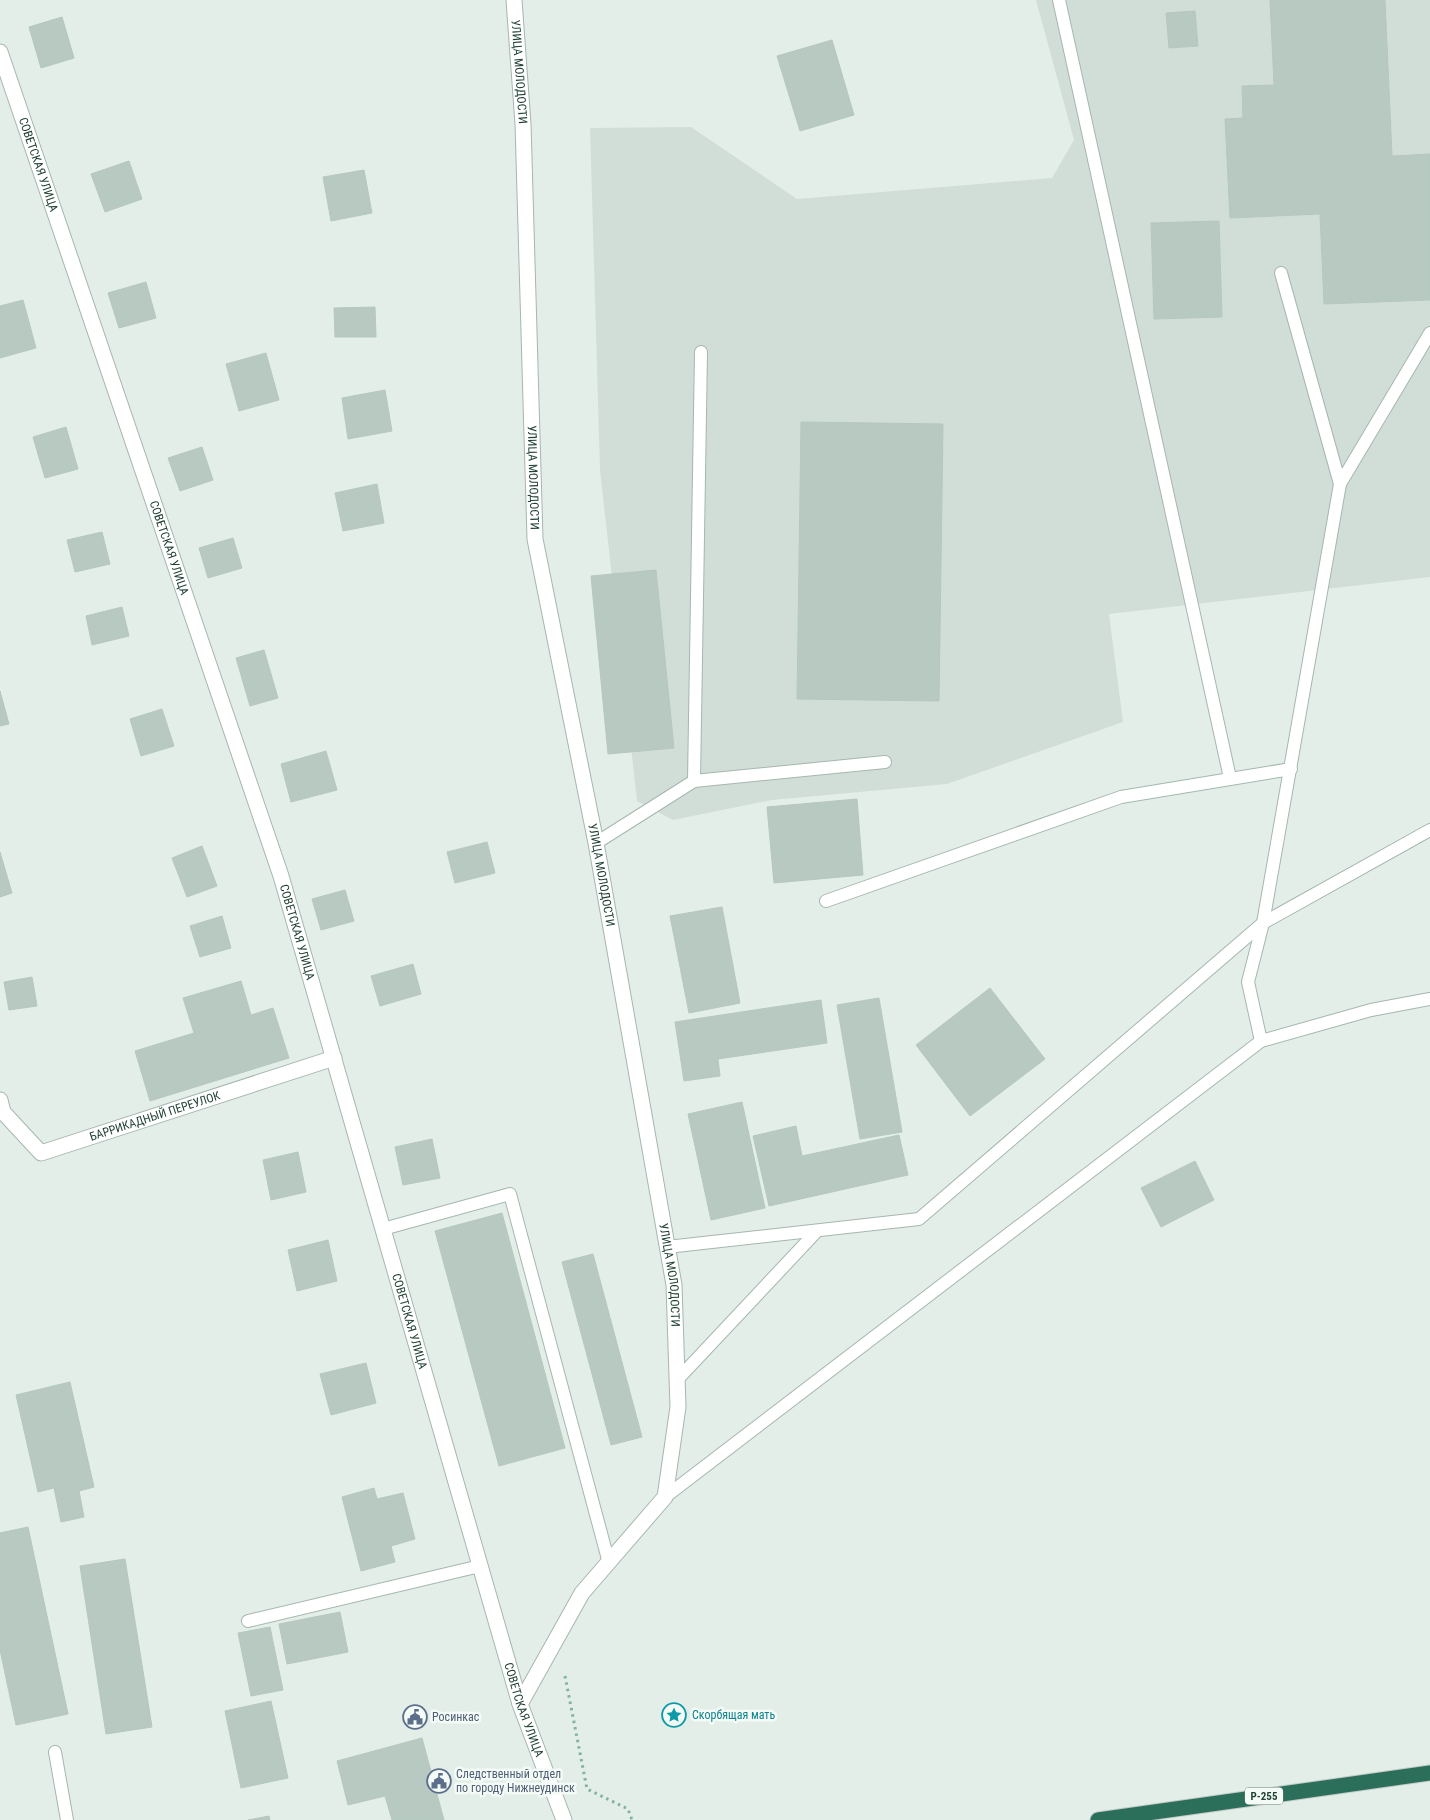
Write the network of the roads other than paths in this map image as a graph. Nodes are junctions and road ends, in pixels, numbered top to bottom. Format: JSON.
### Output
{"nodes":[{"id":1,"x":514,"y":0,"type":"edge"},
{"id":2,"x":1059,"y":0,"type":"edge"},
{"id":3,"x":0,"y":52,"type":"edge"},
{"id":4,"x":1281,"y":273,"type":"dead end"},
{"id":5,"x":1430,"y":334,"type":"edge"},
{"id":6,"x":701,"y":352,"type":"dead end"},
{"id":7,"x":1340,"y":484,"type":"junction"},
{"id":8,"x":885,"y":762,"type":"dead end"},
{"id":9,"x":1291,"y":769,"type":"junction"},
{"id":10,"x":1230,"y":778,"type":"junction"},
{"id":11,"x":694,"y":780,"type":"junction"},
{"id":12,"x":1430,"y":830,"type":"edge"},
{"id":13,"x":596,"y":843,"type":"junction"},
{"id":14,"x":826,"y":901,"type":"dead end"},
{"id":15,"x":1262,"y":923,"type":"junction"},
{"id":16,"x":1430,"y":999,"type":"edge"},
{"id":17,"x":1261,"y":1041,"type":"junction"},
{"id":18,"x":334,"y":1058,"type":"junction"},
{"id":19,"x":0,"y":1100,"type":"edge"},
{"id":20,"x":383,"y":1229,"type":"junction"},
{"id":21,"x":817,"y":1230,"type":"junction"},
{"id":22,"x":667,"y":1247,"type":"junction"},
{"id":23,"x":677,"y":1380,"type":"junction"},
{"id":24,"x":666,"y":1498,"type":"junction"},
{"id":25,"x":609,"y":1563,"type":"junction"},
{"id":26,"x":480,"y":1566,"type":"junction"},
{"id":27,"x":248,"y":1621,"type":"dead end"},
{"id":28,"x":520,"y":1704,"type":"junction"},
{"id":29,"x":54,"y":1752,"type":"dead end"},
{"id":30,"x":1430,"y":1773,"type":"edge"},
{"id":31,"x":67,"y":1820,"type":"edge"},
{"id":32,"x":564,"y":1820,"type":"edge"},
{"id":33,"x":1098,"y":1820,"type":"edge"}],
"edges":[{"from":1,"to":13,"type":"street","name":"УЛИЦА МОЛОДОСТИ"},
{"from":2,"to":10,"type":"lane"},
{"from":3,"to":18,"type":"street","name":"СОВЕТСКАЯ УЛИЦА"},
{"from":4,"to":7,"type":"lane"},
{"from":5,"to":7,"type":"lane"},
{"from":6,"to":11,"type":"lane"},
{"from":7,"to":9,"type":"lane"},
{"from":8,"to":11,"type":"lane"},
{"from":9,"to":10,"type":"lane"},
{"from":9,"to":15,"type":"lane"},
{"from":10,"to":14,"type":"lane"},
{"from":11,"to":13,"type":"lane"},
{"from":12,"to":15,"type":"lane"},
{"from":13,"to":22,"type":"street","name":"УЛИЦА МОЛОДОСТИ"},
{"from":15,"to":17,"type":"lane"},
{"from":15,"to":21,"type":"lane"},
{"from":16,"to":17,"type":"lane"},
{"from":17,"to":24,"type":"lane"},
{"from":18,"to":19,"type":"street","name":"БАРРИКАДНЫЙ ПЕРЕУЛОК"},
{"from":18,"to":20,"type":"street","name":"СОВЕТСКАЯ УЛИЦА"},
{"from":20,"to":25,"type":"lane"},
{"from":20,"to":26,"type":"street","name":"СОВЕТСКАЯ УЛИЦА"},
{"from":21,"to":22,"type":"lane"},
{"from":21,"to":23,"type":"lane"},
{"from":22,"to":23,"type":"street","name":"УЛИЦА МОЛОДОСТИ"},
{"from":23,"to":24,"type":"street","name":"УЛИЦА МОЛОДОСТИ"},
{"from":24,"to":25,"type":"street"},
{"from":25,"to":28,"type":"street"},
{"from":26,"to":27,"type":"lane"},
{"from":26,"to":28,"type":"street","name":"СОВЕТСКАЯ УЛИЦА"},
{"from":28,"to":32,"type":"street","name":"СОВЕТСКАЯ УЛИЦА"},
{"from":29,"to":31,"type":"lane"},
{"from":30,"to":33,"type":"highway","number":"Р-255"}]}
